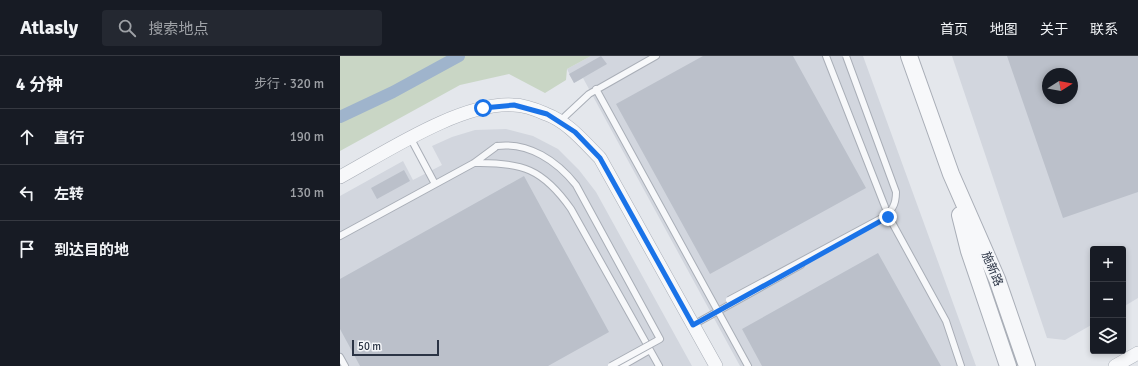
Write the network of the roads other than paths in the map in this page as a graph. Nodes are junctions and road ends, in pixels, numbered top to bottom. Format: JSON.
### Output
{"nodes":[{"id":1,"x":656,"y":56,"type":"edge"},
{"id":2,"x":826,"y":56,"type":"edge"},
{"id":3,"x":846,"y":56,"type":"edge"},
{"id":4,"x":909,"y":56,"type":"edge"},
{"id":5,"x":596,"y":89,"type":"junction"},
{"id":6,"x":559,"y":122,"type":"junction"},
{"id":7,"x":411,"y":139,"type":"junction"},
{"id":8,"x":474,"y":164,"type":"junction"},
{"id":9,"x":950,"y":174,"type":"junction"},
{"id":10,"x":340,"y":177,"type":"edge"},
{"id":11,"x":435,"y":184,"type":"junction"},
{"id":12,"x":888,"y":217,"type":"junction"},
{"id":13,"x":340,"y":236,"type":"edge"},
{"id":14,"x":729,"y":300,"type":"dead end"},
{"id":15,"x":717,"y":311,"type":"junction"},
{"id":16,"x":693,"y":325,"type":"junction"},
{"id":17,"x":650,"y":350,"type":"junction"},
{"id":18,"x":1138,"y":353,"type":"edge"},
{"id":19,"x":340,"y":356,"type":"edge"},
{"id":20,"x":345,"y":366,"type":"edge"},
{"id":21,"x":611,"y":366,"type":"edge"},
{"id":22,"x":622,"y":366,"type":"edge"},
{"id":23,"x":659,"y":366,"type":"edge"},
{"id":24,"x":716,"y":366,"type":"edge"},
{"id":25,"x":748,"y":366,"type":"edge"},
{"id":26,"x":961,"y":366,"type":"edge"},
{"id":27,"x":1008,"y":366,"type":"edge"},
{"id":28,"x":1027,"y":366,"type":"edge"},
{"id":29,"x":1115,"y":366,"type":"edge"}],
"edges":[{"from":1,"to":5,"type":"lane"},
{"from":2,"to":12,"type":"lane"},
{"from":3,"to":14,"type":"lane","bridge":true},
{"from":4,"to":9,"type":"street","name":"施新路"},
{"from":5,"to":6,"type":"lane"},
{"from":5,"to":15,"type":"lane"},
{"from":6,"to":7,"type":"street"},
{"from":6,"to":16,"type":"street"},
{"from":7,"to":10,"type":"street"},
{"from":7,"to":11,"type":"lane"},
{"from":8,"to":11,"type":"lane"},
{"from":8,"to":17,"type":"lane"},
{"from":8,"to":21,"type":"lane","bridge":true},
{"from":9,"to":27,"type":"street","name":"施新路"},
{"from":9,"to":28,"type":"street","name":"施新路"},
{"from":11,"to":13,"type":"lane"},
{"from":12,"to":15,"type":"lane"},
{"from":12,"to":26,"type":"lane"},
{"from":15,"to":16,"type":"lane"},
{"from":15,"to":25,"type":"lane"},
{"from":16,"to":24,"type":"street"},
{"from":17,"to":22,"type":"lane"},
{"from":17,"to":23,"type":"lane"},
{"from":18,"to":29,"type":"street"},
{"from":19,"to":20,"type":"lane"}]}
